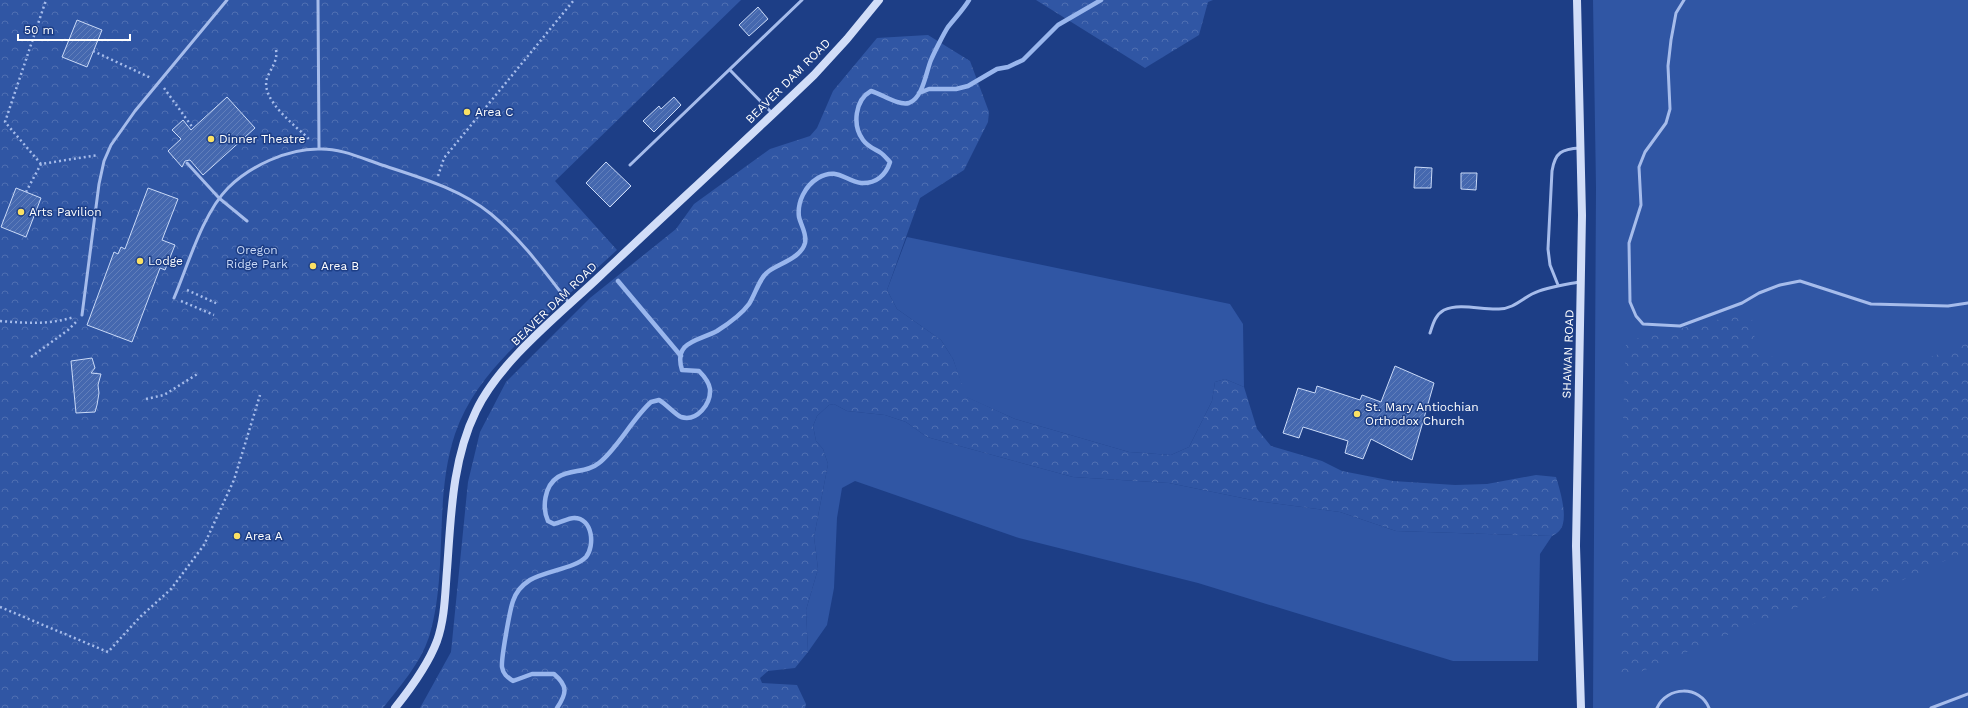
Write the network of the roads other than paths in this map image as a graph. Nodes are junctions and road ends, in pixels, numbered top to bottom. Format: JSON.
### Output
{"nodes":[{"id":1,"x":227,"y":0,"type":"edge"},
{"id":2,"x":318,"y":0,"type":"edge"},
{"id":3,"x":802,"y":0,"type":"edge"},
{"id":4,"x":879,"y":0,"type":"edge"},
{"id":5,"x":1577,"y":0,"type":"edge"},
{"id":6,"x":1684,"y":0,"type":"edge"},
{"id":7,"x":730,"y":70,"type":"junction"},
{"id":8,"x":773,"y":114,"type":"junction"},
{"id":9,"x":319,"y":148,"type":"junction"},
{"id":10,"x":1580,"y":148,"type":"junction"},
{"id":11,"x":186,"y":163,"type":"dead end"},
{"id":12,"x":630,"y":165,"type":"dead end"},
{"id":13,"x":220,"y":198,"type":"junction"},
{"id":14,"x":247,"y":221,"type":"dead end"},
{"id":15,"x":1582,"y":282,"type":"junction"},
{"id":16,"x":1558,"y":285,"type":"junction"},
{"id":17,"x":174,"y":298,"type":"road end"},
{"id":18,"x":1968,"y":303,"type":"edge"},
{"id":19,"x":570,"y":304,"type":"junction"},
{"id":20,"x":82,"y":315,"type":"road end"},
{"id":21,"x":1430,"y":333,"type":"dead end"},
{"id":22,"x":1968,"y":694,"type":"edge"},
{"id":23,"x":395,"y":708,"type":"edge"},
{"id":24,"x":1581,"y":708,"type":"edge"},
{"id":25,"x":1657,"y":708,"type":"edge"},
{"id":26,"x":1709,"y":708,"type":"edge"},
{"id":27,"x":1931,"y":708,"type":"edge"}],
"edges":[{"from":1,"to":20,"type":"lane"},
{"from":2,"to":9,"type":"lane"},
{"from":3,"to":7,"type":"lane"},
{"from":4,"to":8,"type":"street","name":"BEAVER DAM ROAD"},
{"from":5,"to":10,"type":"street","name":"SHAWAN ROAD"},
{"from":6,"to":18,"type":"lane"},
{"from":7,"to":8,"type":"lane"},
{"from":7,"to":12,"type":"lane"},
{"from":8,"to":19,"type":"street","name":"BEAVER DAM ROAD"},
{"from":9,"to":13,"type":"lane"},
{"from":9,"to":19,"type":"lane"},
{"from":10,"to":15,"type":"street","name":"SHAWAN ROAD"},
{"from":10,"to":16,"type":"lane"},
{"from":11,"to":13,"type":"lane"},
{"from":13,"to":14,"type":"lane"},
{"from":13,"to":17,"type":"lane"},
{"from":15,"to":16,"type":"lane"},
{"from":15,"to":24,"type":"street","name":"SHAWAN ROAD"},
{"from":16,"to":21,"type":"lane"},
{"from":19,"to":23,"type":"street","name":"BEAVER DAM ROAD"},
{"from":22,"to":27,"type":"lane"},
{"from":25,"to":26,"type":"lane"}]}
